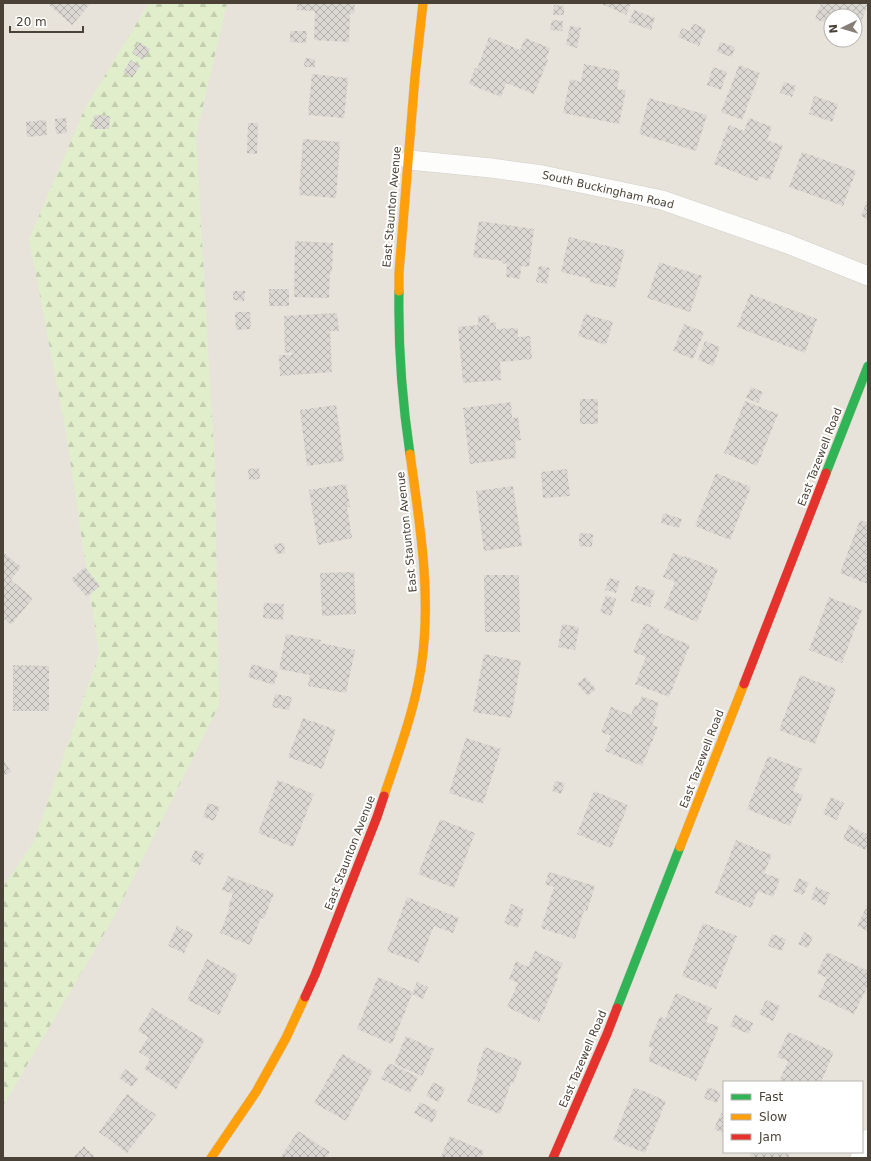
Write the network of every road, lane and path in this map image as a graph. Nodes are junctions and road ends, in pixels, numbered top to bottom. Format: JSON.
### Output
{"nodes":[{"id":1,"x":423,"y":3,"type":"edge"},
{"id":2,"x":409,"y":160,"type":"junction"},
{"id":3,"x":868,"y":276,"type":"edge"},
{"id":4,"x":868,"y":366,"type":"edge"},
{"id":5,"x":868,"y":1139,"type":"edge"},
{"id":6,"x":863,"y":1151,"type":"edge"},
{"id":7,"x":210,"y":1158,"type":"edge"},
{"id":8,"x":553,"y":1158,"type":"edge"}],
"edges":[{"from":1,"to":2,"type":"street","name":"East Staunton Avenue"},
{"from":2,"to":3,"type":"street","name":"South Buckingham Road"},
{"from":2,"to":7,"type":"street","name":"East Staunton Avenue"},
{"from":4,"to":8,"type":"street","name":"East Tazewell Road"},
{"from":5,"to":6,"type":"street"}]}
